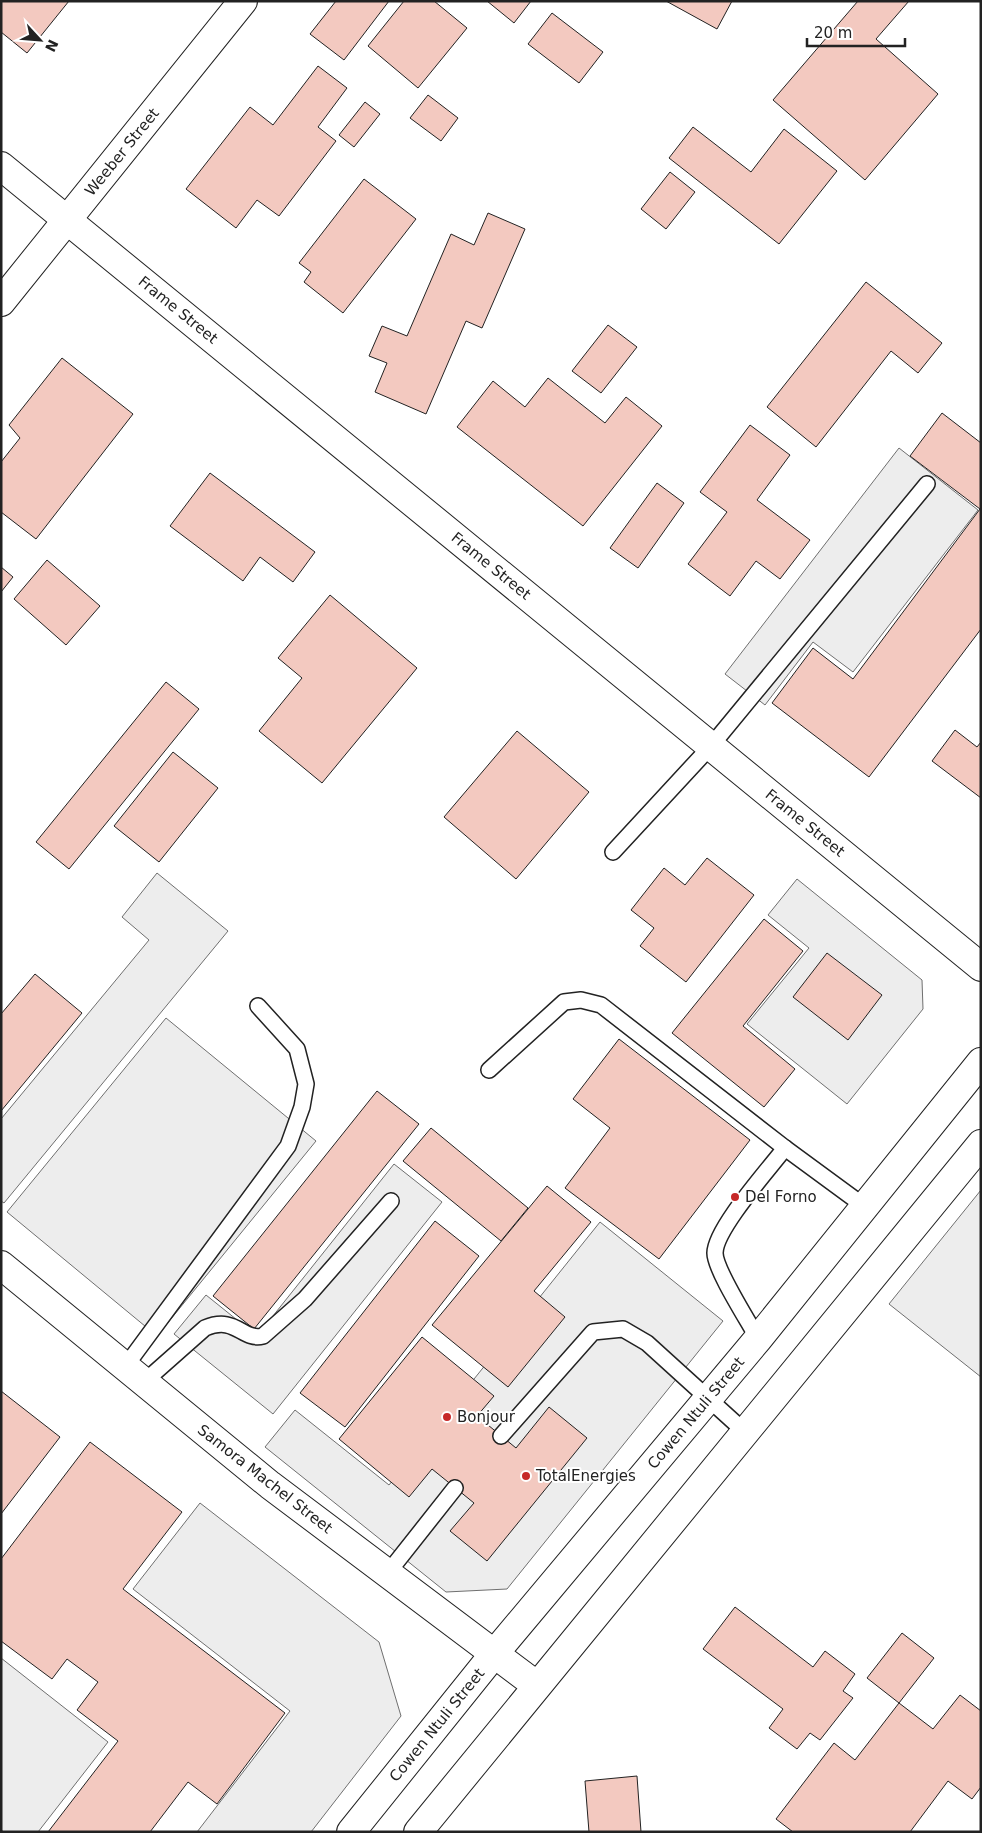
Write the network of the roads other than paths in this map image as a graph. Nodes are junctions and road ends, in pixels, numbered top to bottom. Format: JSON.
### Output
{"nodes":[{"id":1,"x":243,"y":1,"type":"edge"},
{"id":2,"x":1,"y":166,"type":"edge"},
{"id":3,"x":68,"y":220,"type":"junction"},
{"id":4,"x":1,"y":302,"type":"edge"},
{"id":5,"x":927,"y":484,"type":"dead end"},
{"id":6,"x":711,"y":746,"type":"junction"},
{"id":7,"x":614,"y":852,"type":"dead end"},
{"id":8,"x":981,"y":967,"type":"edge"},
{"id":9,"x":258,"y":1006,"type":"dead end"},
{"id":10,"x":981,"y":1062,"type":"edge"},
{"id":11,"x":489,"y":1070,"type":"dead end"},
{"id":12,"x":981,"y":1144,"type":"edge"},
{"id":13,"x":785,"y":1148,"type":"junction"},
{"id":14,"x":391,"y":1201,"type":"dead end"},
{"id":15,"x":864,"y":1206,"type":"junction"},
{"id":16,"x":1,"y":1265,"type":"edge"},
{"id":17,"x":758,"y":1339,"type":"junction"},
{"id":18,"x":134,"y":1374,"type":"junction"},
{"id":19,"x":708,"y":1399,"type":"junction"},
{"id":20,"x":744,"y":1431,"type":"junction"},
{"id":21,"x":501,"y":1436,"type":"dead end"},
{"id":22,"x":455,"y":1488,"type":"dead end"},
{"id":23,"x":387,"y":1574,"type":"junction"},
{"id":24,"x":494,"y":1654,"type":"junction"},
{"id":25,"x":536,"y":1685,"type":"junction"},
{"id":26,"x":351,"y":1832,"type":"edge"},
{"id":27,"x":418,"y":1832,"type":"edge"}],
"edges":[{"from":1,"to":3,"type":"main road","name":"Weeber Street"},
{"from":2,"to":3,"type":"main road","name":"Frame Street"},
{"from":3,"to":4,"type":"main road","name":"Weeber Street"},
{"from":3,"to":6,"type":"main road","name":"Frame Street"},
{"from":5,"to":6,"type":"lane"},
{"from":6,"to":7,"type":"lane"},
{"from":6,"to":8,"type":"main road","name":"Frame Street"},
{"from":9,"to":18,"type":"lane"},
{"from":10,"to":15,"type":"main road","name":"Cowen Ntuli Street"},
{"from":11,"to":13,"type":"lane"},
{"from":12,"to":20,"type":"main road"},
{"from":13,"to":15,"type":"lane"},
{"from":13,"to":17,"type":"lane"},
{"from":14,"to":18,"type":"lane"},
{"from":15,"to":17,"type":"main road","name":"Cowen Ntuli Street"},
{"from":16,"to":18,"type":"main road","name":"Samora Machel Street"},
{"from":17,"to":19,"type":"main road","name":"Cowen Ntuli Street"},
{"from":18,"to":23,"type":"main road","name":"Samora Machel Street"},
{"from":19,"to":20,"type":"lane"},
{"from":19,"to":21,"type":"lane"},
{"from":19,"to":24,"type":"main road","name":"Cowen Ntuli Street"},
{"from":20,"to":25,"type":"main road"},
{"from":22,"to":23,"type":"lane"},
{"from":23,"to":24,"type":"main road","name":"Samora Machel Street"},
{"from":24,"to":25,"type":"main road","name":"Samora Machel Street"},
{"from":24,"to":26,"type":"main road","name":"Cowen Ntuli Street"},
{"from":25,"to":27,"type":"main road"}]}
